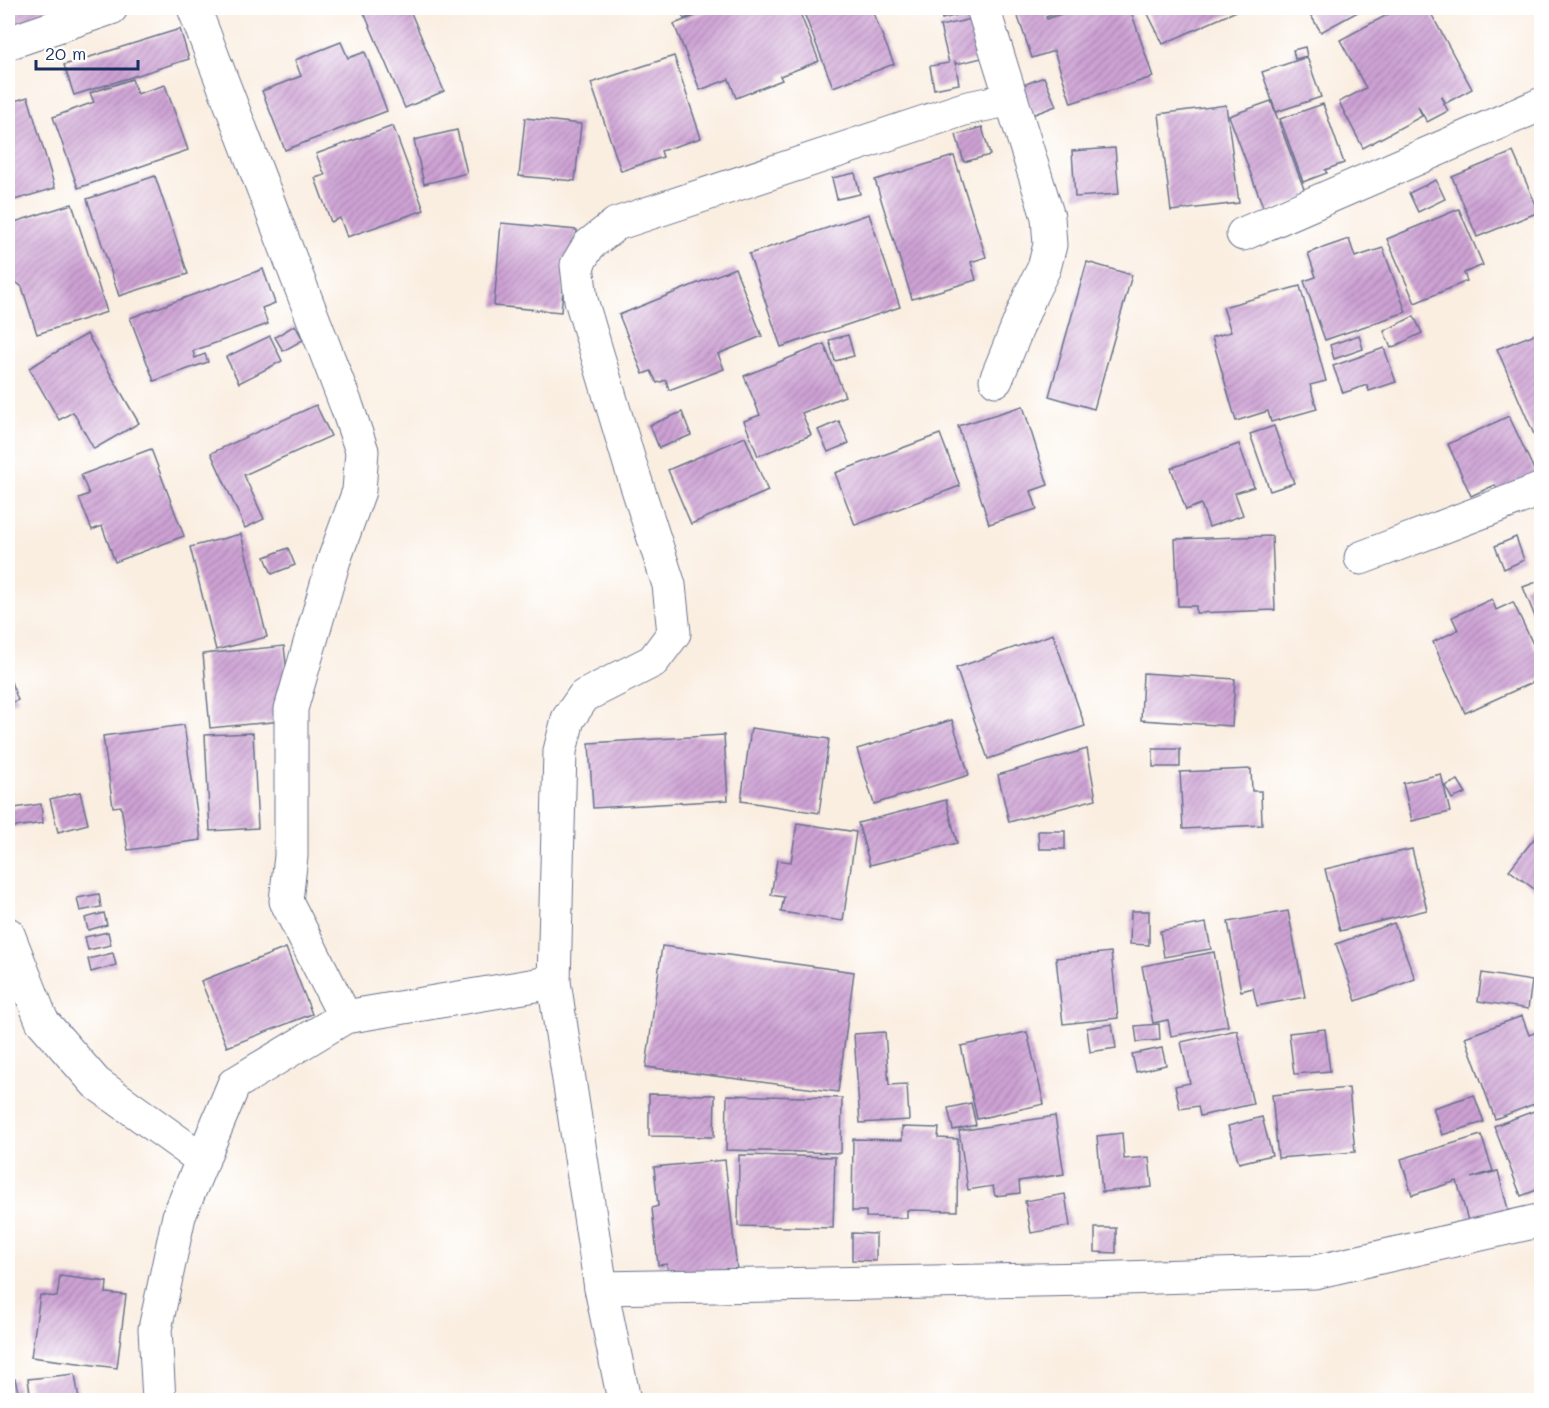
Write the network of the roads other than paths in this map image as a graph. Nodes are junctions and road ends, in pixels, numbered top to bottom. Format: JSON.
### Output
{"nodes":[{"id":1,"x":111,"y":8,"type":"edge"},
{"id":2,"x":194,"y":8,"type":"edge"},
{"id":3,"x":983,"y":8,"type":"edge"},
{"id":4,"x":8,"y":42,"type":"edge"},
{"id":5,"x":1011,"y":99,"type":"junction"},
{"id":6,"x":1542,"y":104,"type":"edge"},
{"id":7,"x":1243,"y":234,"type":"dead end"},
{"id":8,"x":996,"y":380,"type":"dead end"},
{"id":9,"x":1542,"y":489,"type":"edge"},
{"id":10,"x":1361,"y":558,"type":"dead end"},
{"id":11,"x":8,"y":934,"type":"edge"},
{"id":12,"x":554,"y":982,"type":"junction"},
{"id":13,"x":345,"y":1017,"type":"junction"},
{"id":14,"x":203,"y":1160,"type":"junction"},
{"id":15,"x":1542,"y":1220,"type":"edge"},
{"id":16,"x":601,"y":1288,"type":"junction"},
{"id":17,"x":159,"y":1401,"type":"edge"},
{"id":18,"x":624,"y":1401,"type":"edge"}],
"edges":[{"from":1,"to":4,"type":"street"},
{"from":2,"to":13,"type":"street"},
{"from":3,"to":5,"type":"street"},
{"from":5,"to":8,"type":"street"},
{"from":5,"to":12,"type":"street"},
{"from":6,"to":7,"type":"street"},
{"from":9,"to":10,"type":"street"},
{"from":11,"to":14,"type":"street"},
{"from":12,"to":13,"type":"street"},
{"from":12,"to":16,"type":"street"},
{"from":13,"to":14,"type":"street"},
{"from":14,"to":17,"type":"street"},
{"from":15,"to":16,"type":"street"},
{"from":16,"to":18,"type":"street"}]}
